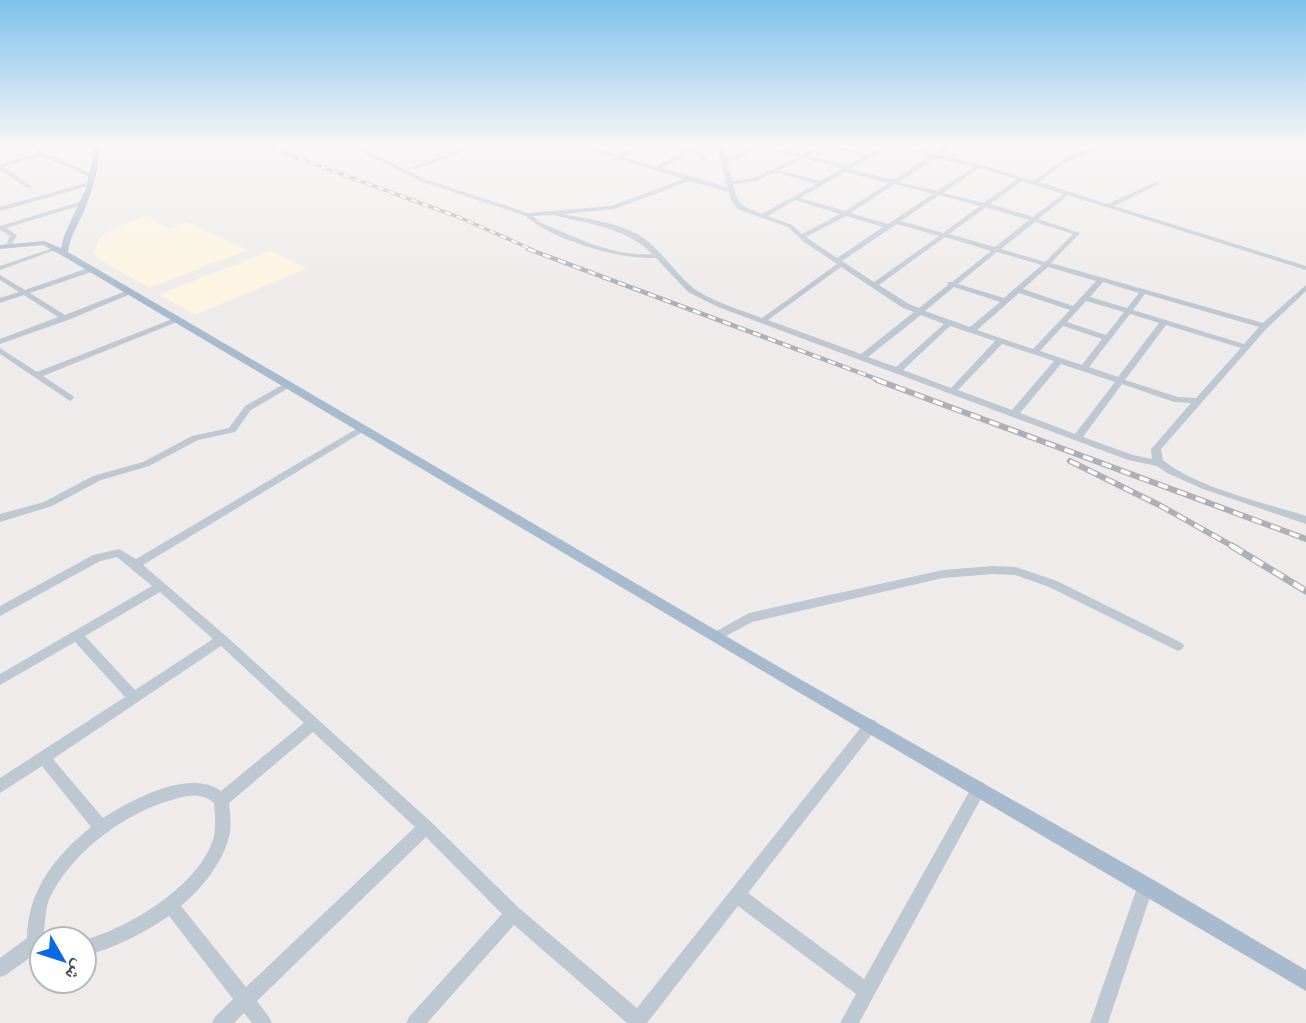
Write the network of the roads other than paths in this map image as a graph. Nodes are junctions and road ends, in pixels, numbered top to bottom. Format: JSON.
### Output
{"nodes":[{"id":1,"x":50,"y":194,"type":"edge"},
{"id":2,"x":87,"y":194,"type":"edge"},
{"id":3,"x":465,"y":194,"type":"edge"},
{"id":4,"x":647,"y":194,"type":"edge"},
{"id":5,"x":733,"y":194,"type":"edge"},
{"id":6,"x":802,"y":194,"type":"edge"},
{"id":7,"x":876,"y":194,"type":"edge"},
{"id":8,"x":940,"y":194,"type":"joint"},
{"id":9,"x":1000,"y":194,"type":"edge"},
{"id":10,"x":1066,"y":194,"type":"edge"},
{"id":11,"x":1069,"y":194,"type":"edge"},
{"id":12,"x":1135,"y":194,"type":"edge"},
{"id":13,"x":795,"y":198,"type":"junction"},
{"id":14,"x":83,"y":203,"type":"junction"},
{"id":15,"x":985,"y":205,"type":"junction"},
{"id":16,"x":1109,"y":206,"type":"junction"},
{"id":17,"x":846,"y":213,"type":"junction"},
{"id":18,"x":555,"y":214,"type":"junction"},
{"id":19,"x":528,"y":215,"type":"junction"},
{"id":20,"x":761,"y":217,"type":"junction"},
{"id":21,"x":1034,"y":219,"type":"junction"},
{"id":22,"x":20,"y":222,"type":"junction"},
{"id":23,"x":898,"y":222,"type":"junction"},
{"id":24,"x":890,"y":226,"type":"junction"},
{"id":25,"x":1,"y":228,"type":"edge"},
{"id":26,"x":616,"y":228,"type":"junction"},
{"id":27,"x":67,"y":234,"type":"junction"},
{"id":28,"x":605,"y":234,"type":"dead end"},
{"id":29,"x":944,"y":235,"type":"junction"},
{"id":30,"x":802,"y":237,"type":"junction"},
{"id":31,"x":597,"y":238,"type":"dead end"},
{"id":32,"x":37,"y":243,"type":"junction"},
{"id":33,"x":589,"y":243,"type":"junction"},
{"id":34,"x":4,"y":246,"type":"edge"},
{"id":35,"x":995,"y":250,"type":"junction"},
{"id":36,"x":59,"y":251,"type":"junction"},
{"id":37,"x":656,"y":256,"type":"junction"},
{"id":38,"x":839,"y":263,"type":"junction"},
{"id":39,"x":1046,"y":265,"type":"junction"},
{"id":40,"x":0,"y":268,"type":"edge"},
{"id":41,"x":1306,"y":268,"type":"edge"},
{"id":42,"x":91,"y":269,"type":"junction"},
{"id":43,"x":0,"y":277,"type":"edge"},
{"id":44,"x":1101,"y":280,"type":"junction"},
{"id":45,"x":951,"y":284,"type":"junction"},
{"id":46,"x":875,"y":285,"type":"junction"},
{"id":47,"x":1306,"y":288,"type":"edge"},
{"id":48,"x":1017,"y":290,"type":"junction"},
{"id":49,"x":1143,"y":292,"type":"junction"},
{"id":50,"x":25,"y":293,"type":"junction"},
{"id":51,"x":129,"y":293,"type":"junction"},
{"id":52,"x":1086,"y":298,"type":"junction"},
{"id":53,"x":0,"y":301,"type":"edge"},
{"id":54,"x":1005,"y":301,"type":"junction"},
{"id":55,"x":1075,"y":309,"type":"junction"},
{"id":56,"x":1128,"y":311,"type":"junction"},
{"id":57,"x":917,"y":312,"type":"junction"},
{"id":58,"x":65,"y":318,"type":"junction"},
{"id":59,"x":178,"y":320,"type":"junction"},
{"id":60,"x":762,"y":321,"type":"junction"},
{"id":61,"x":1164,"y":322,"type":"junction"},
{"id":62,"x":949,"y":323,"type":"junction"},
{"id":63,"x":1061,"y":323,"type":"junction"},
{"id":64,"x":1264,"y":326,"type":"junction"},
{"id":65,"x":972,"y":330,"type":"junction"},
{"id":66,"x":1107,"y":338,"type":"junction"},
{"id":67,"x":1001,"y":340,"type":"junction"},
{"id":68,"x":0,"y":342,"type":"edge"},
{"id":69,"x":1247,"y":347,"type":"junction"},
{"id":70,"x":0,"y":350,"type":"edge"},
{"id":71,"x":1036,"y":351,"type":"junction"},
{"id":72,"x":863,"y":357,"type":"junction"},
{"id":73,"x":1060,"y":360,"type":"junction"},
{"id":74,"x":1084,"y":368,"type":"junction"},
{"id":75,"x":898,"y":370,"type":"junction"},
{"id":76,"x":37,"y":375,"type":"junction"},
{"id":77,"x":1119,"y":380,"type":"junction"},
{"id":78,"x":289,"y":384,"type":"junction"},
{"id":79,"x":953,"y":391,"type":"junction"},
{"id":80,"x":70,"y":398,"type":"dead end"},
{"id":81,"x":1177,"y":400,"type":"junction"},
{"id":82,"x":1198,"y":401,"type":"junction"},
{"id":83,"x":1190,"y":411,"type":"junction"},
{"id":84,"x":1014,"y":414,"type":"junction"},
{"id":85,"x":363,"y":428,"type":"junction"},
{"id":86,"x":1078,"y":437,"type":"junction"},
{"id":87,"x":1159,"y":463,"type":"junction"},
{"id":88,"x":0,"y":518,"type":"edge"},
{"id":89,"x":1306,"y":520,"type":"edge"},
{"id":90,"x":136,"y":564,"type":"junction"},
{"id":91,"x":161,"y":586,"type":"junction"},
{"id":92,"x":0,"y":611,"type":"edge"},
{"id":93,"x":76,"y":635,"type":"junction"},
{"id":94,"x":717,"y":636,"type":"junction"},
{"id":95,"x":222,"y":639,"type":"junction"},
{"id":96,"x":1178,"y":646,"type":"dead end"},
{"id":97,"x":0,"y":680,"type":"edge"},
{"id":98,"x":134,"y":698,"type":"junction"},
{"id":99,"x":313,"y":724,"type":"junction"},
{"id":100,"x":871,"y":725,"type":"junction"},
{"id":101,"x":44,"y":758,"type":"junction"},
{"id":102,"x":2,"y":782,"type":"edge"},
{"id":103,"x":979,"y":788,"type":"junction"},
{"id":104,"x":221,"y":800,"type":"junction"},
{"id":105,"x":101,"y":827,"type":"junction"},
{"id":106,"x":426,"y":827,"type":"junction"},
{"id":107,"x":1146,"y":885,"type":"junction"},
{"id":108,"x":737,"y":895,"type":"junction"},
{"id":109,"x":171,"y":905,"type":"junction"},
{"id":110,"x":513,"y":914,"type":"junction"},
{"id":111,"x":35,"y":925,"type":"edge"},
{"id":112,"x":98,"y":945,"type":"edge"},
{"id":113,"x":28,"y":951,"type":"edge"},
{"id":114,"x":0,"y":969,"type":"edge"},
{"id":115,"x":1306,"y":981,"type":"edge"},
{"id":116,"x":866,"y":992,"type":"junction"},
{"id":117,"x":244,"y":1001,"type":"junction"},
{"id":118,"x":637,"y":1022,"type":"edge"},
{"id":119,"x":221,"y":1023,"type":"edge"},
{"id":120,"x":263,"y":1023,"type":"edge"},
{"id":121,"x":415,"y":1023,"type":"edge"},
{"id":122,"x":849,"y":1023,"type":"edge"},
{"id":123,"x":1099,"y":1023,"type":"edge"}],
"edges":[{"from":1,"to":22,"type":"street"},
{"from":2,"to":14,"type":"main road"},
{"from":3,"to":19,"type":"street"},
{"from":4,"to":18,"type":"street"},
{"from":5,"to":20,"type":"street"},
{"from":6,"to":13,"type":"street"},
{"from":7,"to":17,"type":"street"},
{"from":8,"to":15,"type":"street"},
{"from":8,"to":23,"type":"street"},
{"from":9,"to":15,"type":"street"},
{"from":10,"to":21,"type":"street"},
{"from":11,"to":16,"type":"street"},
{"from":12,"to":16,"type":"street"},
{"from":13,"to":17,"type":"street"},
{"from":13,"to":20,"type":"street"},
{"from":14,"to":22,"type":"street"},
{"from":14,"to":27,"type":"main road"},
{"from":15,"to":21,"type":"street"},
{"from":15,"to":29,"type":"street"},
{"from":16,"to":41,"type":"street"},
{"from":17,"to":24,"type":"street"},
{"from":17,"to":30,"type":"street"},
{"from":18,"to":19,"type":"street"},
{"from":18,"to":26,"type":"street"},
{"from":19,"to":33,"type":"street"},
{"from":20,"to":30,"type":"street"},
{"from":21,"to":35,"type":"street"},
{"from":21,"to":39,"type":"street"},
{"from":22,"to":25,"type":"street"},
{"from":23,"to":24,"type":"street"},
{"from":23,"to":29,"type":"street"},
{"from":24,"to":38,"type":"street"},
{"from":25,"to":34,"type":"street"},
{"from":26,"to":28,"type":"street"},
{"from":26,"to":37,"type":"street"},
{"from":27,"to":32,"type":"main road"},
{"from":27,"to":36,"type":"main road"},
{"from":29,"to":35,"type":"street"},
{"from":29,"to":46,"type":"street"},
{"from":30,"to":38,"type":"street"},
{"from":31,"to":33,"type":"street"},
{"from":32,"to":34,"type":"main road"},
{"from":32,"to":36,"type":"main road"},
{"from":33,"to":37,"type":"street"},
{"from":35,"to":39,"type":"street"},
{"from":35,"to":45,"type":"street"},
{"from":36,"to":40,"type":"street"},
{"from":36,"to":42,"type":"main road"},
{"from":37,"to":60,"type":"street"},
{"from":38,"to":46,"type":"street"},
{"from":38,"to":60,"type":"street"},
{"from":39,"to":44,"type":"street"},
{"from":39,"to":48,"type":"street"},
{"from":42,"to":50,"type":"street"},
{"from":42,"to":51,"type":"main road"},
{"from":43,"to":50,"type":"street"},
{"from":44,"to":49,"type":"street"},
{"from":44,"to":52,"type":"street"},
{"from":45,"to":54,"type":"street"},
{"from":45,"to":57,"type":"street"},
{"from":46,"to":57,"type":"street"},
{"from":47,"to":64,"type":"street"},
{"from":48,"to":54,"type":"street"},
{"from":48,"to":55,"type":"street"},
{"from":49,"to":56,"type":"street"},
{"from":49,"to":64,"type":"street"},
{"from":50,"to":53,"type":"street"},
{"from":50,"to":58,"type":"street"},
{"from":51,"to":58,"type":"street"},
{"from":51,"to":59,"type":"main road"},
{"from":52,"to":55,"type":"street"},
{"from":52,"to":56,"type":"street"},
{"from":54,"to":65,"type":"street"},
{"from":55,"to":63,"type":"street"},
{"from":56,"to":61,"type":"street"},
{"from":56,"to":66,"type":"street"},
{"from":57,"to":62,"type":"street"},
{"from":57,"to":72,"type":"street"},
{"from":58,"to":68,"type":"street"},
{"from":59,"to":76,"type":"street"},
{"from":59,"to":78,"type":"main road"},
{"from":60,"to":72,"type":"street"},
{"from":61,"to":69,"type":"street"},
{"from":61,"to":77,"type":"street"},
{"from":62,"to":65,"type":"street"},
{"from":62,"to":75,"type":"street"},
{"from":63,"to":66,"type":"street"},
{"from":63,"to":71,"type":"street"},
{"from":64,"to":69,"type":"street"},
{"from":65,"to":67,"type":"street"},
{"from":66,"to":74,"type":"street"},
{"from":67,"to":71,"type":"street"},
{"from":67,"to":79,"type":"street"},
{"from":69,"to":82,"type":"street"},
{"from":70,"to":76,"type":"street"},
{"from":71,"to":73,"type":"street"},
{"from":72,"to":75,"type":"street"},
{"from":73,"to":74,"type":"street"},
{"from":73,"to":84,"type":"street"},
{"from":74,"to":77,"type":"street"},
{"from":75,"to":79,"type":"street"},
{"from":76,"to":80,"type":"street"},
{"from":77,"to":81,"type":"street"},
{"from":77,"to":86,"type":"street"},
{"from":78,"to":85,"type":"main road"},
{"from":78,"to":88,"type":"street"},
{"from":79,"to":84,"type":"street"},
{"from":81,"to":82,"type":"street"},
{"from":81,"to":83,"type":"street"},
{"from":82,"to":83,"type":"street"},
{"from":83,"to":87,"type":"street"},
{"from":84,"to":86,"type":"street"},
{"from":85,"to":90,"type":"street"},
{"from":85,"to":94,"type":"main road"},
{"from":86,"to":87,"type":"street"},
{"from":87,"to":89,"type":"street"},
{"from":90,"to":91,"type":"street"},
{"from":90,"to":92,"type":"street"},
{"from":91,"to":93,"type":"street"},
{"from":91,"to":95,"type":"street"},
{"from":93,"to":97,"type":"street"},
{"from":93,"to":98,"type":"street"},
{"from":94,"to":96,"type":"street"},
{"from":94,"to":100,"type":"main road"},
{"from":95,"to":98,"type":"street"},
{"from":95,"to":99,"type":"street"},
{"from":98,"to":101,"type":"street"},
{"from":99,"to":104,"type":"street"},
{"from":99,"to":106,"type":"street"},
{"from":100,"to":103,"type":"main road"},
{"from":100,"to":108,"type":"street"},
{"from":101,"to":102,"type":"street"},
{"from":101,"to":105,"type":"street"},
{"from":103,"to":107,"type":"main road"},
{"from":103,"to":116,"type":"street"},
{"from":104,"to":105,"type":"street"},
{"from":104,"to":109,"type":"street"},
{"from":105,"to":111,"type":"street"},
{"from":106,"to":110,"type":"street"},
{"from":106,"to":117,"type":"street"},
{"from":107,"to":115,"type":"main road"},
{"from":107,"to":123,"type":"street"},
{"from":108,"to":116,"type":"street"},
{"from":108,"to":118,"type":"street"},
{"from":109,"to":112,"type":"street"},
{"from":109,"to":117,"type":"street"},
{"from":110,"to":118,"type":"street"},
{"from":110,"to":121,"type":"street"},
{"from":113,"to":114,"type":"street"},
{"from":116,"to":122,"type":"street"},
{"from":117,"to":119,"type":"street"},
{"from":117,"to":120,"type":"street"}]}
